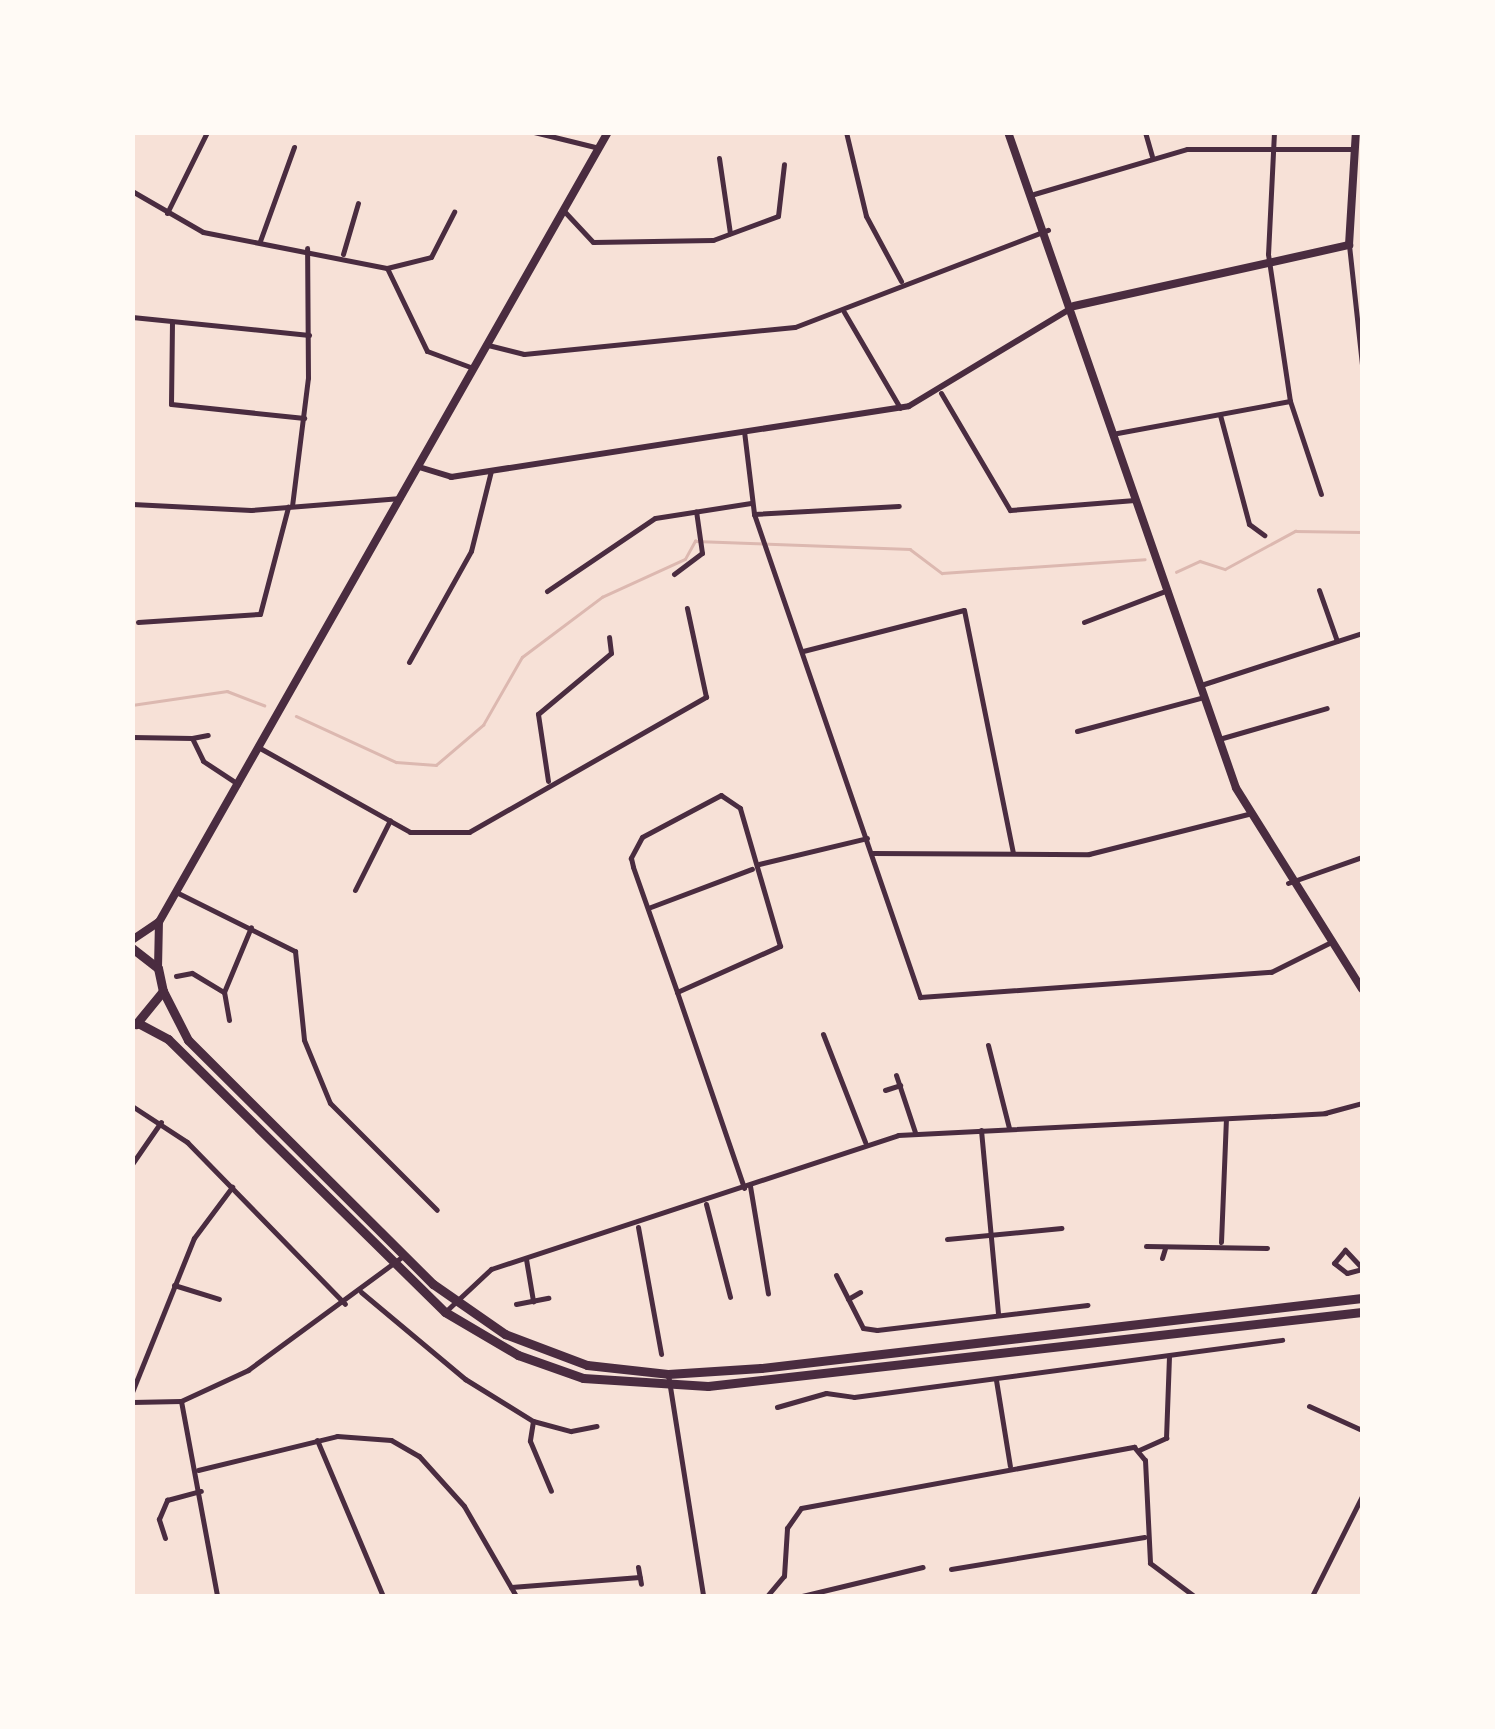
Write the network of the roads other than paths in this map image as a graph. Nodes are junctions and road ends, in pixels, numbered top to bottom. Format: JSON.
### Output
{"nodes":[{"id":1,"x":207,"y":132,"type":"edge"},
{"id":2,"x":534,"y":132,"type":"edge"},
{"id":3,"x":608,"y":132,"type":"edge"},
{"id":4,"x":846,"y":132,"type":"edge"},
{"id":5,"x":1008,"y":132,"type":"edge"},
{"id":6,"x":1145,"y":132,"type":"edge"},
{"id":7,"x":1274,"y":132,"type":"edge"},
{"id":8,"x":1356,"y":132,"type":"edge"},
{"id":9,"x":294,"y":147,"type":"dead end"},
{"id":10,"x":600,"y":148,"type":"junction"},
{"id":11,"x":1354,"y":149,"type":"junction"},
{"id":12,"x":1273,"y":150,"type":"junction"},
{"id":13,"x":1152,"y":156,"type":"junction"},
{"id":14,"x":719,"y":158,"type":"dead end"},
{"id":15,"x":784,"y":164,"type":"dead end"},
{"id":16,"x":132,"y":191,"type":"edge"},
{"id":17,"x":1034,"y":194,"type":"junction"},
{"id":18,"x":358,"y":202,"type":"dead end"},
{"id":19,"x":564,"y":211,"type":"junction"},
{"id":20,"x":454,"y":212,"type":"dead end"},
{"id":21,"x":168,"y":213,"type":"junction"},
{"id":22,"x":1048,"y":230,"type":"junction"},
{"id":23,"x":730,"y":234,"type":"junction"},
{"id":24,"x":260,"y":241,"type":"junction"},
{"id":25,"x":1350,"y":245,"type":"junction"},
{"id":26,"x":307,"y":248,"type":"junction"},
{"id":27,"x":343,"y":254,"type":"junction"},
{"id":28,"x":1269,"y":259,"type":"junction"},
{"id":29,"x":386,"y":268,"type":"junction"},
{"id":30,"x":901,"y":281,"type":"junction"},
{"id":31,"x":1074,"y":306,"type":"junction"},
{"id":32,"x":844,"y":312,"type":"junction"},
{"id":33,"x":132,"y":318,"type":"edge"},
{"id":34,"x":172,"y":322,"type":"junction"},
{"id":35,"x":310,"y":335,"type":"junction"},
{"id":36,"x":488,"y":345,"type":"junction"},
{"id":37,"x":1362,"y":364,"type":"edge"},
{"id":38,"x":474,"y":369,"type":"junction"},
{"id":39,"x":941,"y":393,"type":"junction"},
{"id":40,"x":1290,"y":401,"type":"junction"},
{"id":41,"x":900,"y":408,"type":"junction"},
{"id":42,"x":1220,"y":414,"type":"junction"},
{"id":43,"x":304,"y":418,"type":"junction"},
{"id":44,"x":744,"y":431,"type":"junction"},
{"id":45,"x":1112,"y":434,"type":"junction"},
{"id":46,"x":419,"y":467,"type":"junction"},
{"id":47,"x":492,"y":471,"type":"junction"},
{"id":48,"x":1321,"y":494,"type":"dead end"},
{"id":49,"x":401,"y":498,"type":"junction"},
{"id":50,"x":1135,"y":500,"type":"junction"},
{"id":51,"x":751,"y":503,"type":"junction"},
{"id":52,"x":132,"y":504,"type":"edge"},
{"id":53,"x":900,"y":506,"type":"dead end"},
{"id":54,"x":290,"y":507,"type":"junction"},
{"id":55,"x":696,"y":511,"type":"junction"},
{"id":56,"x":754,"y":514,"type":"junction"},
{"id":57,"x":1264,"y":535,"type":"dead end"},
{"id":58,"x":674,"y":574,"type":"dead end"},
{"id":59,"x":1168,"y":590,"type":"junction"},
{"id":60,"x":1319,"y":590,"type":"dead end"},
{"id":61,"x":547,"y":592,"type":"dead end"},
{"id":62,"x":687,"y":608,"type":"dead end"},
{"id":63,"x":138,"y":622,"type":"dead end"},
{"id":64,"x":1084,"y":622,"type":"dead end"},
{"id":65,"x":1362,"y":633,"type":"edge"},
{"id":66,"x":609,"y":637,"type":"dead end"},
{"id":67,"x":1337,"y":641,"type":"junction"},
{"id":68,"x":802,"y":650,"type":"junction"},
{"id":69,"x":409,"y":662,"type":"dead end"},
{"id":70,"x":1201,"y":685,"type":"junction"},
{"id":71,"x":1204,"y":697,"type":"junction"},
{"id":72,"x":1328,"y":708,"type":"dead end"},
{"id":73,"x":1077,"y":731,"type":"dead end"},
{"id":74,"x":208,"y":735,"type":"dead end"},
{"id":75,"x":132,"y":737,"type":"edge"},
{"id":76,"x":192,"y":738,"type":"junction"},
{"id":77,"x":1219,"y":739,"type":"junction"},
{"id":78,"x":258,"y":746,"type":"junction"},
{"id":79,"x":549,"y":782,"type":"junction"},
{"id":80,"x":238,"y":784,"type":"junction"},
{"id":81,"x":1248,"y":814,"type":"junction"},
{"id":82,"x":390,"y":820,"type":"junction"},
{"id":83,"x":867,"y":838,"type":"junction"},
{"id":84,"x":1013,"y":852,"type":"junction"},
{"id":85,"x":872,"y":853,"type":"junction"},
{"id":86,"x":1362,"y":857,"type":"edge"},
{"id":87,"x":760,"y":864,"type":"junction"},
{"id":88,"x":752,"y":869,"type":"dead end"},
{"id":89,"x":1288,"y":883,"type":"junction"},
{"id":90,"x":355,"y":890,"type":"dead end"},
{"id":91,"x":176,"y":892,"type":"junction"},
{"id":92,"x":648,"y":908,"type":"junction"},
{"id":93,"x":159,"y":922,"type":"junction"},
{"id":94,"x":252,"y":926,"type":"junction"},
{"id":95,"x":132,"y":940,"type":"edge"},
{"id":96,"x":1329,"y":943,"type":"junction"},
{"id":97,"x":132,"y":948,"type":"edge"},
{"id":98,"x":202,"y":967,"type":"dead end"},
{"id":99,"x":158,"y":968,"type":"junction"},
{"id":100,"x":198,"y":975,"type":"junction"},
{"id":101,"x":176,"y":976,"type":"dead end"},
{"id":102,"x":1362,"y":989,"type":"edge"},
{"id":103,"x":163,"y":991,"type":"junction"},
{"id":104,"x":224,"y":992,"type":"junction"},
{"id":105,"x":676,"y":992,"type":"junction"},
{"id":106,"x":229,"y":1020,"type":"dead end"},
{"id":107,"x":135,"y":1025,"type":"edge"},
{"id":108,"x":823,"y":1034,"type":"dead end"},
{"id":109,"x":988,"y":1045,"type":"dead end"},
{"id":110,"x":896,"y":1076,"type":"dead end"},
{"id":111,"x":900,"y":1085,"type":"junction"},
{"id":112,"x":885,"y":1090,"type":"dead end"},
{"id":113,"x":1362,"y":1103,"type":"edge"},
{"id":114,"x":132,"y":1106,"type":"edge"},
{"id":115,"x":1226,"y":1119,"type":"junction"},
{"id":116,"x":160,"y":1122,"type":"junction"},
{"id":117,"x":1008,"y":1128,"type":"junction"},
{"id":118,"x":981,"y":1130,"type":"junction"},
{"id":119,"x":914,"y":1132,"type":"junction"},
{"id":120,"x":866,"y":1143,"type":"junction"},
{"id":121,"x":132,"y":1164,"type":"edge"},
{"id":122,"x":232,"y":1186,"type":"junction"},
{"id":123,"x":747,"y":1187,"type":"junction"},
{"id":124,"x":706,"y":1202,"type":"junction"},
{"id":125,"x":437,"y":1210,"type":"dead end"},
{"id":126,"x":638,"y":1226,"type":"junction"},
{"id":127,"x":1061,"y":1228,"type":"dead end"},
{"id":128,"x":947,"y":1239,"type":"dead end"},
{"id":129,"x":994,"y":1239,"type":"junction"},
{"id":130,"x":1221,"y":1242,"type":"junction"},
{"id":131,"x":1146,"y":1246,"type":"dead end"},
{"id":132,"x":1165,"y":1248,"type":"junction"},
{"id":133,"x":1266,"y":1248,"type":"dead end"},
{"id":134,"x":1256,"y":1250,"type":"junction"},
{"id":135,"x":403,"y":1256,"type":"junction"},
{"id":136,"x":1162,"y":1258,"type":"dead end"},
{"id":137,"x":1256,"y":1258,"type":"dead end"},
{"id":138,"x":526,"y":1259,"type":"junction"},
{"id":139,"x":391,"y":1264,"type":"junction"},
{"id":140,"x":1362,"y":1268,"type":"edge"},
{"id":141,"x":836,"y":1275,"type":"dead end"},
{"id":142,"x":174,"y":1285,"type":"junction"},
{"id":143,"x":361,"y":1292,"type":"junction"},
{"id":144,"x":860,"y":1292,"type":"dead end"},
{"id":145,"x":768,"y":1294,"type":"dead end"},
{"id":146,"x":730,"y":1297,"type":"dead end"},
{"id":147,"x":548,"y":1298,"type":"dead end"},
{"id":148,"x":1362,"y":1298,"type":"edge"},
{"id":149,"x":219,"y":1299,"type":"dead end"},
{"id":150,"x":848,"y":1299,"type":"junction"},
{"id":151,"x":533,"y":1301,"type":"junction"},
{"id":152,"x":456,"y":1302,"type":"junction"},
{"id":153,"x":345,"y":1304,"type":"junction"},
{"id":154,"x":516,"y":1304,"type":"dead end"},
{"id":155,"x":1088,"y":1305,"type":"dead end"},
{"id":156,"x":445,"y":1312,"type":"junction"},
{"id":157,"x":1362,"y":1312,"type":"edge"},
{"id":158,"x":998,"y":1314,"type":"junction"},
{"id":159,"x":1282,"y":1340,"type":"dead end"},
{"id":160,"x":662,"y":1354,"type":"dead end"},
{"id":161,"x":1169,"y":1357,"type":"junction"},
{"id":162,"x":668,"y":1374,"type":"junction"},
{"id":163,"x":996,"y":1380,"type":"junction"},
{"id":164,"x":668,"y":1387,"type":"junction"},
{"id":165,"x":132,"y":1392,"type":"edge"},
{"id":166,"x":181,"y":1400,"type":"junction"},
{"id":167,"x":132,"y":1402,"type":"edge"},
{"id":168,"x":785,"y":1404,"type":"junction"},
{"id":169,"x":1309,"y":1406,"type":"dead end"},
{"id":170,"x":777,"y":1407,"type":"dead end"},
{"id":171,"x":790,"y":1412,"type":"dead end"},
{"id":172,"x":534,"y":1420,"type":"junction"},
{"id":173,"x":596,"y":1426,"type":"dead end"},
{"id":174,"x":1362,"y":1430,"type":"edge"},
{"id":175,"x":317,"y":1440,"type":"junction"},
{"id":176,"x":1139,"y":1450,"type":"junction"},
{"id":177,"x":1010,"y":1467,"type":"junction"},
{"id":178,"x":198,"y":1470,"type":"junction"},
{"id":179,"x":551,"y":1490,"type":"dead end"},
{"id":180,"x":201,"y":1491,"type":"junction"},
{"id":181,"x":1362,"y":1496,"type":"edge"},
{"id":182,"x":1144,"y":1537,"type":"junction"},
{"id":183,"x":165,"y":1538,"type":"dead end"},
{"id":184,"x":638,"y":1567,"type":"dead end"},
{"id":185,"x":924,"y":1567,"type":"dead end"},
{"id":186,"x":951,"y":1569,"type":"dead end"},
{"id":187,"x":511,"y":1587,"type":"junction"},
{"id":188,"x":217,"y":1596,"type":"edge"},
{"id":189,"x":384,"y":1596,"type":"edge"},
{"id":190,"x":516,"y":1596,"type":"edge"},
{"id":191,"x":704,"y":1596,"type":"edge"},
{"id":192,"x":767,"y":1596,"type":"edge"},
{"id":193,"x":802,"y":1596,"type":"edge"},
{"id":194,"x":1194,"y":1596,"type":"edge"},
{"id":195,"x":1312,"y":1596,"type":"edge"}],
"edges":[{"from":1,"to":21,"type":"street"},
{"from":2,"to":10,"type":"street"},
{"from":3,"to":10,"type":"main road"},
{"from":4,"to":30,"type":"street"},
{"from":5,"to":17,"type":"main road"},
{"from":6,"to":13,"type":"street"},
{"from":7,"to":12,"type":"street"},
{"from":8,"to":11,"type":"main road"},
{"from":9,"to":24,"type":"street"},
{"from":10,"to":19,"type":"main road"},
{"from":11,"to":12,"type":"street"},
{"from":11,"to":25,"type":"main road"},
{"from":12,"to":13,"type":"street"},
{"from":12,"to":28,"type":"street"},
{"from":13,"to":17,"type":"street"},
{"from":14,"to":23,"type":"street"},
{"from":15,"to":23,"type":"street"},
{"from":16,"to":21,"type":"street"},
{"from":17,"to":22,"type":"main road"},
{"from":18,"to":27,"type":"street"},
{"from":19,"to":23,"type":"street"},
{"from":19,"to":36,"type":"main road"},
{"from":20,"to":29,"type":"street"},
{"from":21,"to":24,"type":"street"},
{"from":22,"to":30,"type":"street"},
{"from":22,"to":31,"type":"main road"},
{"from":24,"to":26,"type":"street"},
{"from":25,"to":28,"type":"main road"},
{"from":25,"to":37,"type":"street"},
{"from":26,"to":27,"type":"street"},
{"from":26,"to":35,"type":"street"},
{"from":27,"to":29,"type":"street"},
{"from":28,"to":31,"type":"main road"},
{"from":28,"to":40,"type":"street"},
{"from":29,"to":38,"type":"street"},
{"from":30,"to":32,"type":"street"},
{"from":31,"to":39,"type":"street"},
{"from":31,"to":45,"type":"main road"},
{"from":32,"to":36,"type":"street"},
{"from":32,"to":41,"type":"street"},
{"from":33,"to":34,"type":"street"},
{"from":34,"to":35,"type":"street"},
{"from":34,"to":43,"type":"street"},
{"from":35,"to":43,"type":"street"},
{"from":36,"to":38,"type":"main road"},
{"from":38,"to":46,"type":"main road"},
{"from":39,"to":41,"type":"street"},
{"from":39,"to":50,"type":"street"},
{"from":40,"to":42,"type":"street"},
{"from":40,"to":48,"type":"street"},
{"from":41,"to":44,"type":"street"},
{"from":42,"to":45,"type":"street"},
{"from":42,"to":57,"type":"street"},
{"from":43,"to":54,"type":"street"},
{"from":44,"to":47,"type":"street"},
{"from":44,"to":51,"type":"street"},
{"from":45,"to":50,"type":"main road"},
{"from":46,"to":47,"type":"street"},
{"from":46,"to":49,"type":"main road"},
{"from":47,"to":69,"type":"street"},
{"from":49,"to":54,"type":"street"},
{"from":49,"to":78,"type":"main road"},
{"from":50,"to":59,"type":"main road"},
{"from":51,"to":55,"type":"street"},
{"from":51,"to":56,"type":"street"},
{"from":52,"to":54,"type":"street"},
{"from":53,"to":56,"type":"street"},
{"from":54,"to":63,"type":"street"},
{"from":55,"to":58,"type":"street"},
{"from":55,"to":61,"type":"street"},
{"from":56,"to":68,"type":"street"},
{"from":59,"to":64,"type":"street"},
{"from":59,"to":70,"type":"main road"},
{"from":60,"to":67,"type":"street"},
{"from":62,"to":79,"type":"street"},
{"from":65,"to":67,"type":"street"},
{"from":66,"to":79,"type":"street"},
{"from":67,"to":70,"type":"street"},
{"from":68,"to":83,"type":"street"},
{"from":68,"to":84,"type":"street"},
{"from":70,"to":71,"type":"main road"},
{"from":71,"to":73,"type":"street"},
{"from":71,"to":77,"type":"main road"},
{"from":72,"to":77,"type":"street"},
{"from":74,"to":76,"type":"street"},
{"from":75,"to":76,"type":"street"},
{"from":76,"to":80,"type":"street"},
{"from":77,"to":81,"type":"main road"},
{"from":78,"to":80,"type":"main road"},
{"from":78,"to":82,"type":"street"},
{"from":79,"to":82,"type":"street"},
{"from":80,"to":91,"type":"main road"},
{"from":81,"to":84,"type":"street"},
{"from":81,"to":89,"type":"main road"},
{"from":82,"to":90,"type":"street"},
{"from":83,"to":85,"type":"street"},
{"from":83,"to":87,"type":"street"},
{"from":84,"to":85,"type":"street"},
{"from":85,"to":96,"type":"street"},
{"from":86,"to":89,"type":"street"},
{"from":87,"to":92,"type":"street"},
{"from":87,"to":105,"type":"street"},
{"from":88,"to":92,"type":"street"},
{"from":89,"to":96,"type":"main road"},
{"from":91,"to":93,"type":"main road"},
{"from":91,"to":94,"type":"street"},
{"from":92,"to":105,"type":"street"},
{"from":93,"to":95,"type":"main road"},
{"from":93,"to":99,"type":"main road"},
{"from":94,"to":104,"type":"street"},
{"from":94,"to":125,"type":"street"},
{"from":96,"to":102,"type":"main road"},
{"from":97,"to":99,"type":"highway"},
{"from":98,"to":100,"type":"street"},
{"from":99,"to":103,"type":"highway"},
{"from":100,"to":101,"type":"street"},
{"from":100,"to":104,"type":"street"},
{"from":103,"to":107,"type":"highway"},
{"from":103,"to":135,"type":"highway"},
{"from":104,"to":106,"type":"street"},
{"from":105,"to":123,"type":"street"},
{"from":107,"to":139,"type":"highway"},
{"from":108,"to":120,"type":"street"},
{"from":109,"to":117,"type":"street"},
{"from":110,"to":111,"type":"street"},
{"from":111,"to":112,"type":"street"},
{"from":111,"to":119,"type":"street"},
{"from":113,"to":115,"type":"street"},
{"from":114,"to":116,"type":"street"},
{"from":115,"to":117,"type":"street"},
{"from":115,"to":130,"type":"street"},
{"from":116,"to":121,"type":"street"},
{"from":116,"to":122,"type":"street"},
{"from":117,"to":118,"type":"street"},
{"from":118,"to":119,"type":"street"},
{"from":118,"to":129,"type":"street"},
{"from":119,"to":120,"type":"street"},
{"from":120,"to":123,"type":"street"},
{"from":122,"to":142,"type":"street"},
{"from":122,"to":153,"type":"street"},
{"from":123,"to":124,"type":"street"},
{"from":123,"to":145,"type":"street"},
{"from":124,"to":126,"type":"street"},
{"from":124,"to":146,"type":"street"},
{"from":126,"to":138,"type":"street"},
{"from":126,"to":160,"type":"street"},
{"from":127,"to":129,"type":"street"},
{"from":128,"to":129,"type":"street"},
{"from":129,"to":158,"type":"street"},
{"from":130,"to":132,"type":"street"},
{"from":130,"to":134,"type":"street"},
{"from":131,"to":132,"type":"street"},
{"from":132,"to":136,"type":"street"},
{"from":133,"to":134,"type":"street"},
{"from":134,"to":137,"type":"street"},
{"from":135,"to":139,"type":"street"},
{"from":135,"to":152,"type":"highway"},
{"from":138,"to":151,"type":"street"},
{"from":138,"to":152,"type":"street"},
{"from":139,"to":143,"type":"street"},
{"from":139,"to":156,"type":"highway"},
{"from":140,"to":140,"type":"street"},
{"from":141,"to":150,"type":"street"},
{"from":142,"to":149,"type":"street"},
{"from":142,"to":165,"type":"street"},
{"from":143,"to":153,"type":"street"},
{"from":143,"to":172,"type":"street"},
{"from":144,"to":150,"type":"street"},
{"from":147,"to":151,"type":"street"},
{"from":148,"to":162,"type":"highway"},
{"from":150,"to":158,"type":"street"},
{"from":151,"to":154,"type":"street"},
{"from":152,"to":156,"type":"street"},
{"from":152,"to":162,"type":"highway"},
{"from":153,"to":166,"type":"street"},
{"from":155,"to":158,"type":"street"},
{"from":156,"to":164,"type":"highway"},
{"from":157,"to":164,"type":"highway"},
{"from":159,"to":161,"type":"street"},
{"from":161,"to":163,"type":"street"},
{"from":161,"to":176,"type":"street"},
{"from":162,"to":164,"type":"street"},
{"from":163,"to":168,"type":"street"},
{"from":163,"to":177,"type":"street"},
{"from":164,"to":191,"type":"street"},
{"from":166,"to":167,"type":"street"},
{"from":166,"to":178,"type":"street"},
{"from":168,"to":170,"type":"street"},
{"from":168,"to":171,"type":"street"},
{"from":169,"to":174,"type":"street"},
{"from":172,"to":173,"type":"street"},
{"from":172,"to":179,"type":"street"},
{"from":175,"to":178,"type":"street"},
{"from":175,"to":187,"type":"street"},
{"from":175,"to":189,"type":"street"},
{"from":176,"to":177,"type":"street"},
{"from":176,"to":182,"type":"street"},
{"from":177,"to":192,"type":"street"},
{"from":178,"to":180,"type":"street"},
{"from":180,"to":183,"type":"street"},
{"from":180,"to":188,"type":"street"},
{"from":181,"to":195,"type":"street"},
{"from":182,"to":186,"type":"street"},
{"from":182,"to":194,"type":"street"},
{"from":184,"to":187,"type":"street"},
{"from":185,"to":193,"type":"street"},
{"from":187,"to":190,"type":"street"}]}
